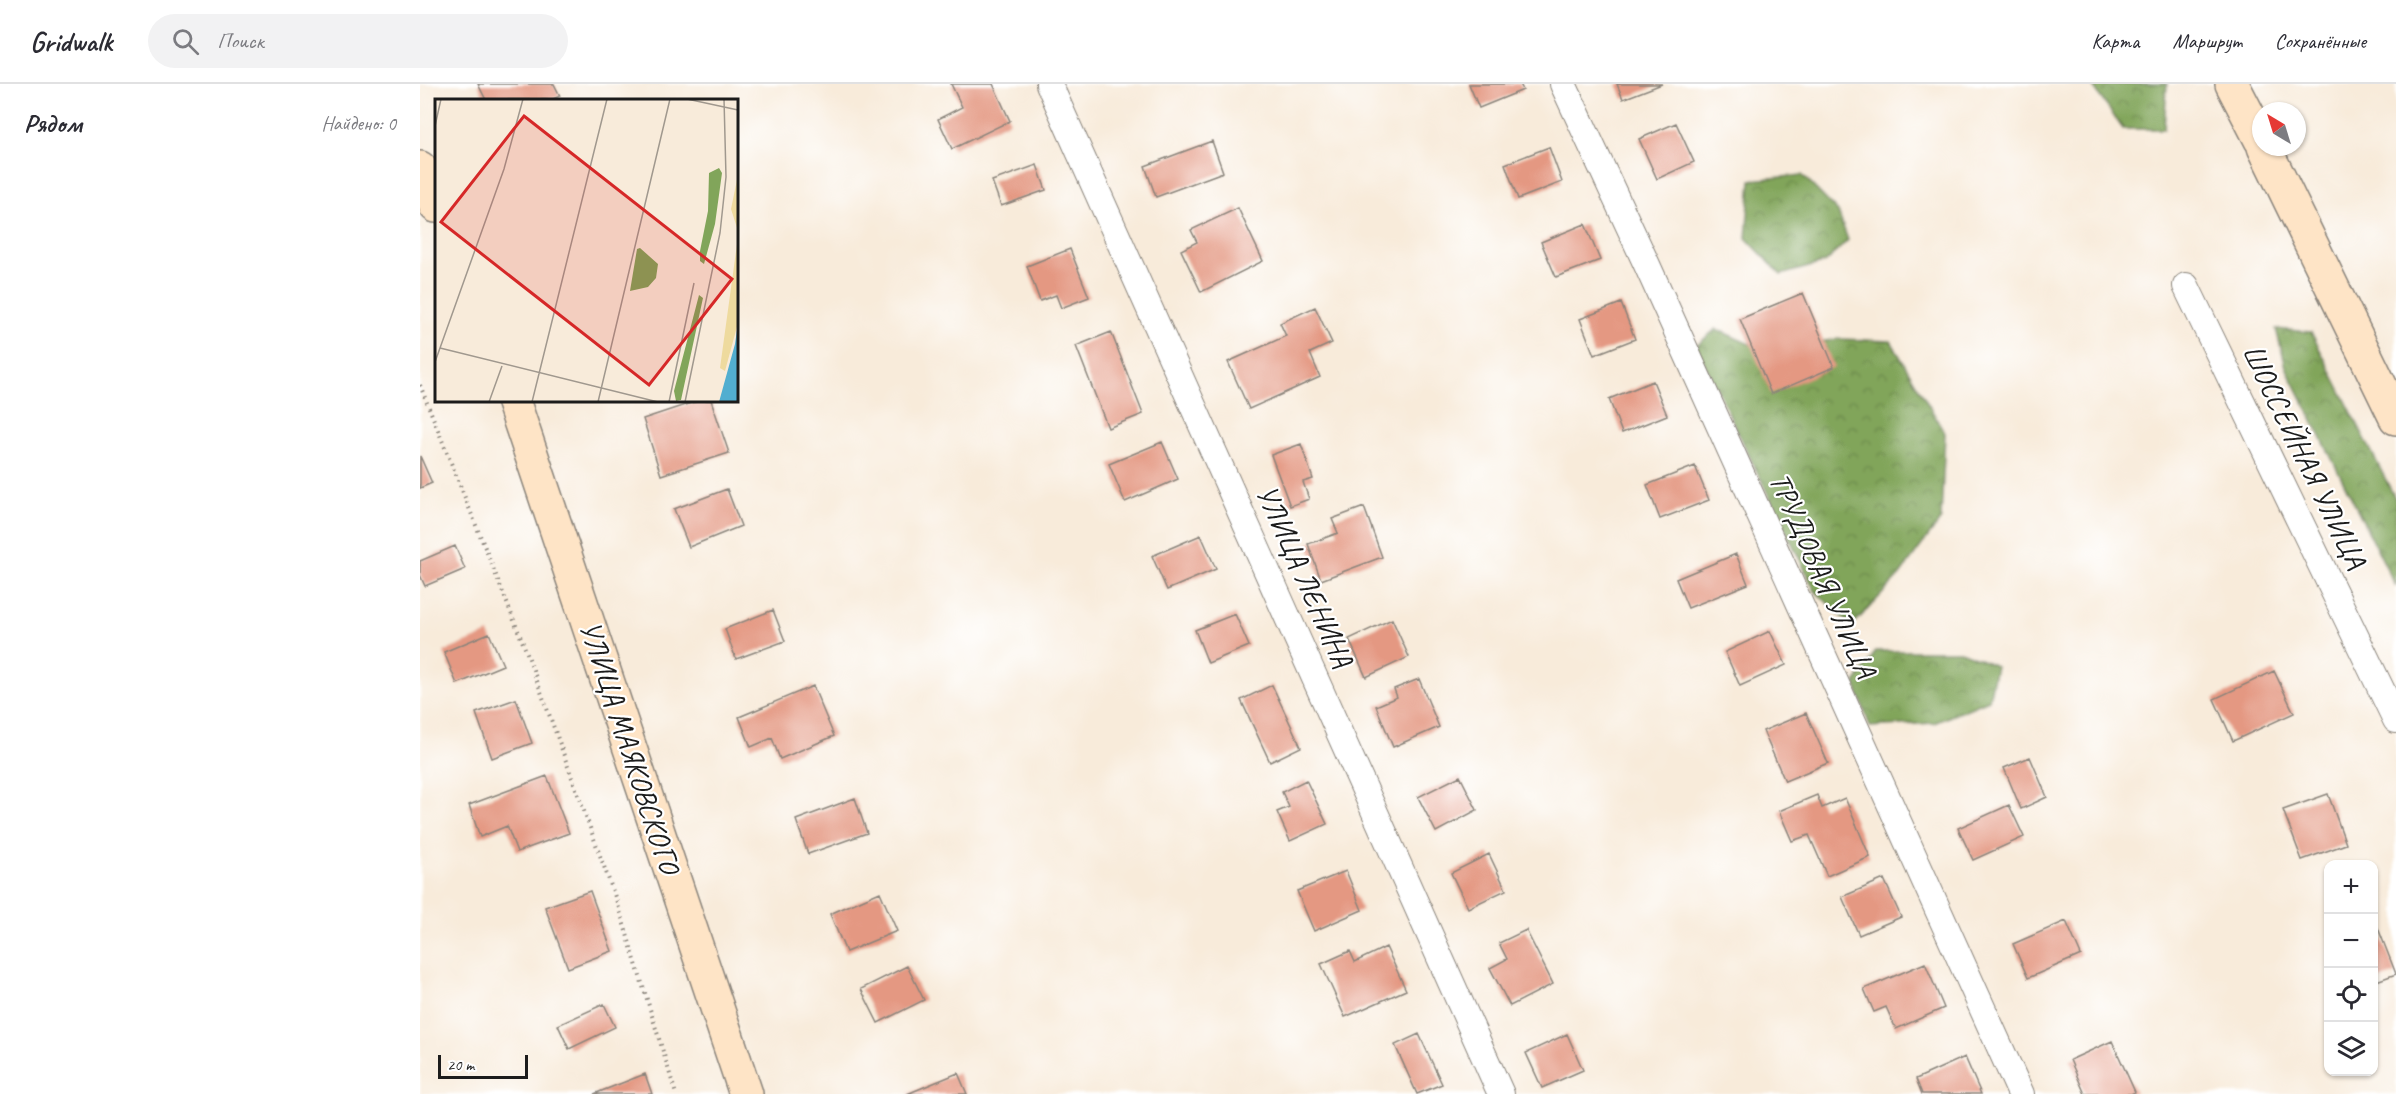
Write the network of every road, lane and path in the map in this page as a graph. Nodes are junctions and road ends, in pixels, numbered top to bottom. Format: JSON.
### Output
{"nodes":[{"id":1,"x":1049,"y":84,"type":"edge"},
{"id":2,"x":1563,"y":84,"type":"edge"},
{"id":3,"x":2232,"y":84,"type":"edge"},
{"id":4,"x":2252,"y":123,"type":"edge"},
{"id":5,"x":2268,"y":156,"type":"edge"},
{"id":6,"x":420,"y":168,"type":"edge"},
{"id":7,"x":435,"y":204,"type":"edge"},
{"id":8,"x":2186,"y":286,"type":"dead end"},
{"id":9,"x":420,"y":385,"type":"edge"},
{"id":10,"x":514,"y":402,"type":"edge"},
{"id":11,"x":2396,"y":418,"type":"edge"},
{"id":12,"x":2396,"y":720,"type":"edge"},
{"id":13,"x":676,"y":1094,"type":"edge"},
{"id":14,"x":746,"y":1094,"type":"edge"},
{"id":15,"x":1500,"y":1094,"type":"edge"},
{"id":16,"x":2021,"y":1094,"type":"edge"}],
"edges":[{"from":1,"to":15,"type":"street","name":"УЛИЦА ЛЕНИНА"},
{"from":2,"to":16,"type":"street","name":"ТРУДОВАЯ УЛИЦА"},
{"from":3,"to":4,"type":"street"},
{"from":5,"to":11,"type":"street"},
{"from":6,"to":7,"type":"street"},
{"from":8,"to":12,"type":"street","name":"ШОССЕЙНАЯ УЛИЦА"},
{"from":9,"to":13,"type":"path"},
{"from":10,"to":14,"type":"street","name":"УЛИЦА МАЯКОВСКОГО"}]}
